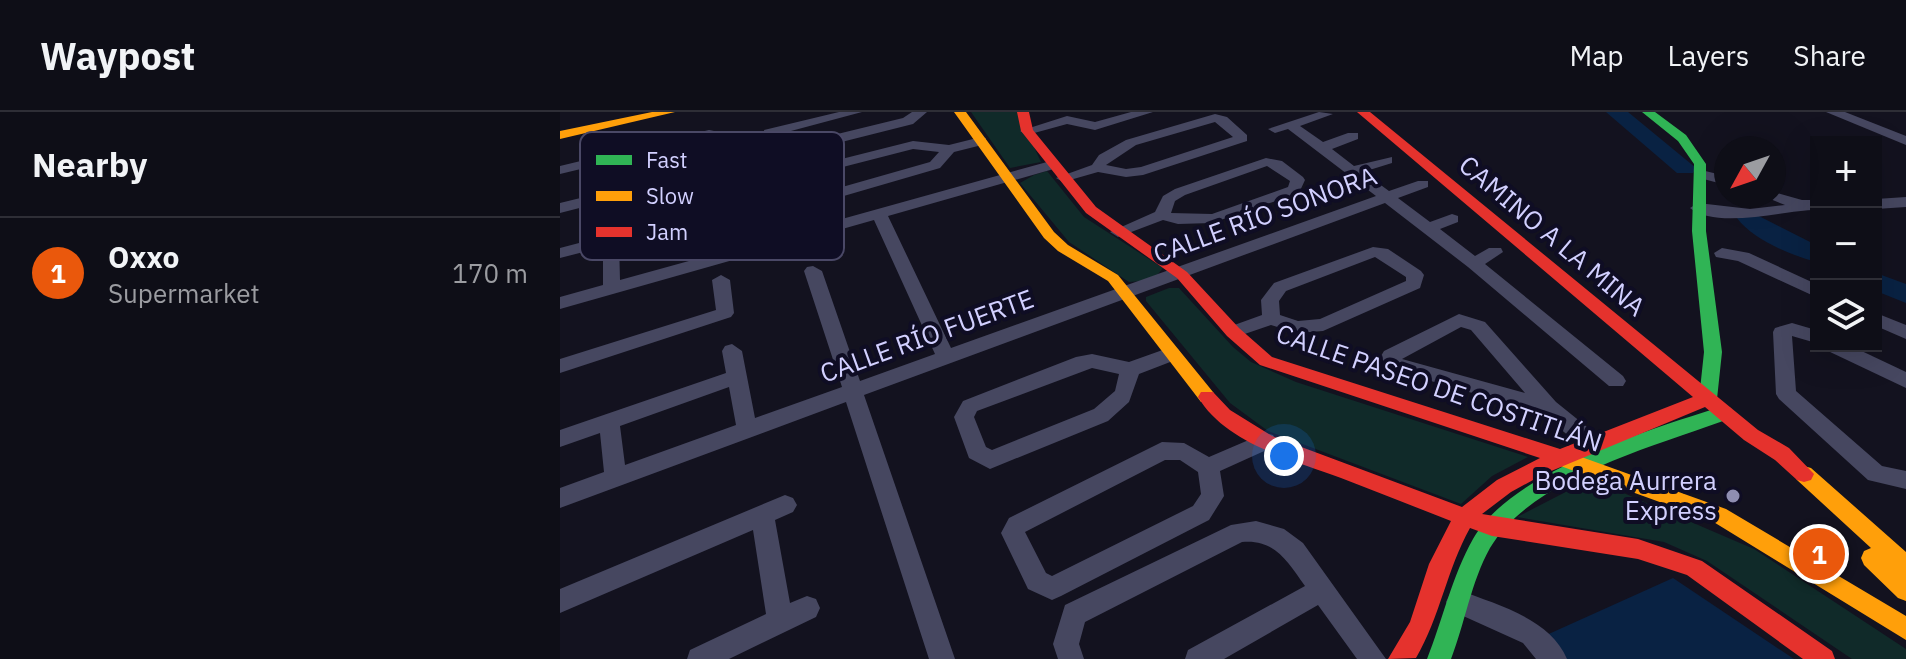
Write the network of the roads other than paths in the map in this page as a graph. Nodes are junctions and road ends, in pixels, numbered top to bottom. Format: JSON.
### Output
{"nodes":[{"id":1,"x":640,"y":112,"type":"edge"},
{"id":2,"x":669,"y":112,"type":"edge"},
{"id":3,"x":855,"y":112,"type":"edge"},
{"id":4,"x":920,"y":112,"type":"edge"},
{"id":5,"x":960,"y":112,"type":"edge"},
{"id":6,"x":1023,"y":112,"type":"edge"},
{"id":7,"x":1146,"y":112,"type":"edge"},
{"id":8,"x":1363,"y":112,"type":"edge"},
{"id":9,"x":1648,"y":112,"type":"edge"},
{"id":10,"x":1833,"y":112,"type":"edge"},
{"id":11,"x":1326,"y":114,"type":"dead end"},
{"id":12,"x":1068,"y":116,"type":"edge"},
{"id":13,"x":1291,"y":125,"type":"junction"},
{"id":14,"x":560,"y":129,"type":"edge"},
{"id":15,"x":1275,"y":129,"type":"dead end"},
{"id":16,"x":1027,"y":131,"type":"junction"},
{"id":17,"x":771,"y":132,"type":"edge"},
{"id":18,"x":560,"y":135,"type":"edge"},
{"id":19,"x":1353,"y":136,"type":"dead end"},
{"id":20,"x":844,"y":137,"type":"edge"},
{"id":21,"x":981,"y":141,"type":"junction"},
{"id":22,"x":1906,"y":141,"type":"edge"},
{"id":23,"x":1321,"y":148,"type":"junction"},
{"id":24,"x":949,"y":149,"type":"junction"},
{"id":25,"x":1387,"y":160,"type":"dead end"},
{"id":26,"x":844,"y":163,"type":"edge"},
{"id":27,"x":1097,"y":168,"type":"junction"},
{"id":28,"x":580,"y":169,"type":"edge"},
{"id":29,"x":560,"y":170,"type":"edge"},
{"id":30,"x":1352,"y":171,"type":"junction"},
{"id":31,"x":1058,"y":172,"type":"junction"},
{"id":32,"x":1701,"y":174,"type":"junction"},
{"id":33,"x":1006,"y":178,"type":"junction"},
{"id":34,"x":1714,"y":178,"type":"edge"},
{"id":35,"x":1423,"y":184,"type":"dead end"},
{"id":36,"x":844,"y":191,"type":"edge"},
{"id":37,"x":1389,"y":198,"type":"junction"},
{"id":38,"x":1786,"y":200,"type":"edge"},
{"id":39,"x":580,"y":202,"type":"edge"},
{"id":40,"x":1906,"y":202,"type":"edge"},
{"id":41,"x":1882,"y":204,"type":"edge"},
{"id":42,"x":1808,"y":205,"type":"edge"},
{"id":43,"x":560,"y":208,"type":"edge"},
{"id":44,"x":1698,"y":208,"type":"junction"},
{"id":45,"x":879,"y":214,"type":"junction"},
{"id":46,"x":1162,"y":215,"type":"junction"},
{"id":47,"x":1452,"y":219,"type":"dead end"},
{"id":48,"x":844,"y":224,"type":"edge"},
{"id":49,"x":1427,"y":229,"type":"junction"},
{"id":50,"x":1118,"y":232,"type":"junction"},
{"id":51,"x":580,"y":248,"type":"edge"},
{"id":52,"x":1495,"y":252,"type":"dead end"},
{"id":53,"x":560,"y":253,"type":"edge"},
{"id":54,"x":1722,"y":253,"type":"dead end"},
{"id":55,"x":611,"y":260,"type":"edge"},
{"id":56,"x":716,"y":260,"type":"edge"},
{"id":57,"x":1474,"y":263,"type":"junction"},
{"id":58,"x":813,"y":271,"type":"dead end"},
{"id":59,"x":1182,"y":275,"type":"junction"},
{"id":60,"x":721,"y":280,"type":"dead end"},
{"id":61,"x":1810,"y":288,"type":"edge"},
{"id":62,"x":612,"y":289,"type":"junction"},
{"id":63,"x":1124,"y":292,"type":"junction"},
{"id":64,"x":560,"y":303,"type":"edge"},
{"id":65,"x":1271,"y":318,"type":"junction"},
{"id":66,"x":1882,"y":322,"type":"edge"},
{"id":67,"x":1233,"y":332,"type":"junction"},
{"id":68,"x":1906,"y":333,"type":"edge"},
{"id":69,"x":1810,"y":335,"type":"edge"},
{"id":70,"x":732,"y":351,"type":"dead end"},
{"id":71,"x":1847,"y":352,"type":"edge"},
{"id":72,"x":1171,"y":354,"type":"junction"},
{"id":73,"x":946,"y":357,"type":"junction"},
{"id":74,"x":560,"y":366,"type":"edge"},
{"id":75,"x":1129,"y":370,"type":"junction"},
{"id":76,"x":736,"y":377,"type":"junction"},
{"id":77,"x":1616,"y":381,"type":"dead end"},
{"id":78,"x":1906,"y":381,"type":"edge"},
{"id":79,"x":852,"y":391,"type":"junction"},
{"id":80,"x":1708,"y":399,"type":"junction"},
{"id":81,"x":1549,"y":407,"type":"junction"},
{"id":82,"x":1724,"y":413,"type":"junction"},
{"id":83,"x":609,"y":422,"type":"junction"},
{"id":84,"x":747,"y":429,"type":"junction"},
{"id":85,"x":1751,"y":435,"type":"junction"},
{"id":86,"x":560,"y":439,"type":"edge"},
{"id":87,"x":1265,"y":441,"type":"junction"},
{"id":88,"x":1594,"y":445,"type":"junction"},
{"id":89,"x":1561,"y":459,"type":"junction"},
{"id":90,"x":1208,"y":467,"type":"junction"},
{"id":91,"x":1590,"y":467,"type":"junction"},
{"id":92,"x":616,"y":478,"type":"junction"},
{"id":93,"x":1906,"y":480,"type":"edge"},
{"id":94,"x":560,"y":498,"type":"edge"},
{"id":95,"x":785,"y":505,"type":"dead end"},
{"id":96,"x":762,"y":515,"type":"junction"},
{"id":97,"x":1465,"y":516,"type":"junction"},
{"id":98,"x":1492,"y":527,"type":"junction"},
{"id":99,"x":1906,"y":566,"type":"edge"},
{"id":100,"x":1323,"y":589,"type":"junction"},
{"id":101,"x":1906,"y":591,"type":"edge"},
{"id":102,"x":560,"y":601,"type":"edge"},
{"id":103,"x":1459,"y":602,"type":"junction"},
{"id":104,"x":807,"y":608,"type":"dead end"},
{"id":105,"x":780,"y":620,"type":"junction"},
{"id":106,"x":1906,"y":629,"type":"edge"},
{"id":107,"x":700,"y":659,"type":"edge"},
{"id":108,"x":942,"y":659,"type":"edge"},
{"id":109,"x":1071,"y":659,"type":"edge"},
{"id":110,"x":1198,"y":659,"type":"edge"},
{"id":111,"x":1373,"y":659,"type":"edge"},
{"id":112,"x":1400,"y":659,"type":"edge"},
{"id":113,"x":1439,"y":659,"type":"edge"},
{"id":114,"x":1554,"y":659,"type":"edge"},
{"id":115,"x":1823,"y":659,"type":"edge"}],
"edges":[{"from":1,"to":14,"type":"street"},
{"from":2,"to":18,"type":"street"},
{"from":3,"to":17,"type":"street"},
{"from":4,"to":20,"type":"street"},
{"from":5,"to":21,"type":"street"},
{"from":6,"to":16,"type":"street","name":"CALLE PASEO DE COSTITLÁN"},
{"from":7,"to":12,"type":"street"},
{"from":8,"to":80,"type":"street","name":"CAMINO A LA MINA"},
{"from":9,"to":32,"type":"street"},
{"from":10,"to":22,"type":"street"},
{"from":11,"to":13,"type":"street"},
{"from":12,"to":16,"type":"street"},
{"from":13,"to":15,"type":"street"},
{"from":13,"to":23,"type":"street"},
{"from":16,"to":31,"type":"street","name":"CALLE PASEO DE COSTITLÁN"},
{"from":19,"to":23,"type":"street"},
{"from":21,"to":24,"type":"street"},
{"from":21,"to":33,"type":"street"},
{"from":23,"to":30,"type":"street"},
{"from":24,"to":26,"type":"street"},
{"from":24,"to":36,"type":"street"},
{"from":25,"to":30,"type":"street"},
{"from":27,"to":27,"type":"street"},
{"from":27,"to":31,"type":"street"},
{"from":28,"to":29,"type":"street"},
{"from":30,"to":37,"type":"street"},
{"from":31,"to":33,"type":"street"},
{"from":31,"to":50,"type":"street","name":"CALLE PASEO DE COSTITLÁN"},
{"from":32,"to":34,"type":"street"},
{"from":32,"to":44,"type":"street"},
{"from":33,"to":45,"type":"street"},
{"from":33,"to":63,"type":"street"},
{"from":35,"to":37,"type":"street","name":"CALLE RÍO SONORA"},
{"from":37,"to":49,"type":"street"},
{"from":37,"to":59,"type":"street","name":"CALLE RÍO SONORA"},
{"from":38,"to":42,"type":"street"},
{"from":39,"to":43,"type":"street"},
{"from":40,"to":41,"type":"street"},
{"from":42,"to":44,"type":"street"},
{"from":44,"to":80,"type":"street"},
{"from":45,"to":48,"type":"street"},
{"from":45,"to":73,"type":"street"},
{"from":46,"to":46,"type":"street"},
{"from":46,"to":50,"type":"street"},
{"from":47,"to":49,"type":"street"},
{"from":49,"to":57,"type":"street"},
{"from":50,"to":59,"type":"street","name":"CALLE PASEO DE COSTITLÁN"},
{"from":51,"to":53,"type":"street"},
{"from":52,"to":57,"type":"street"},
{"from":54,"to":61,"type":"street"},
{"from":55,"to":62,"type":"street"},
{"from":56,"to":62,"type":"street"},
{"from":57,"to":77,"type":"street"},
{"from":58,"to":79,"type":"street"},
{"from":59,"to":63,"type":"street","name":"CALLE RÍO SONORA"},
{"from":59,"to":67,"type":"street","name":"CALLE PASEO DE COSTITLÁN"},
{"from":60,"to":74,"type":"street"},
{"from":62,"to":64,"type":"street"},
{"from":63,"to":72,"type":"street"},
{"from":63,"to":73,"type":"street","name":"CALLE RÍO FUERTE"},
{"from":65,"to":65,"type":"street"},
{"from":65,"to":67,"type":"street"},
{"from":66,"to":68,"type":"street"},
{"from":67,"to":89,"type":"street","name":"CALLE PASEO DE COSTITLÁN"},
{"from":69,"to":93,"type":"street"},
{"from":70,"to":76,"type":"street"},
{"from":71,"to":78,"type":"street"},
{"from":72,"to":75,"type":"street"},
{"from":72,"to":87,"type":"street"},
{"from":73,"to":79,"type":"street","name":"CALLE RÍO FUERTE"},
{"from":75,"to":75,"type":"street"},
{"from":76,"to":83,"type":"street"},
{"from":76,"to":84,"type":"street"},
{"from":79,"to":84,"type":"street","name":"CALLE RÍO FUERTE"},
{"from":79,"to":108,"type":"street"},
{"from":80,"to":82,"type":"street","name":"CAMINO A LA MINA"},
{"from":80,"to":88,"type":"street"},
{"from":81,"to":81,"type":"street"},
{"from":81,"to":88,"type":"street"},
{"from":82,"to":85,"type":"street","name":"CAMINO A LA MINA"},
{"from":82,"to":91,"type":"street"},
{"from":83,"to":86,"type":"street"},
{"from":83,"to":92,"type":"street"},
{"from":84,"to":92,"type":"street","name":"CALLE RÍO FUERTE"},
{"from":85,"to":99,"type":"street"},
{"from":85,"to":101,"type":"street"},
{"from":87,"to":90,"type":"street"},
{"from":87,"to":97,"type":"street"},
{"from":88,"to":89,"type":"street"},
{"from":89,"to":91,"type":"street","name":"CALLE PASEO DE COSTITLÁN"},
{"from":89,"to":97,"type":"street"},
{"from":90,"to":90,"type":"street"},
{"from":91,"to":98,"type":"street"},
{"from":91,"to":106,"type":"street","name":"CALLE PASEO DE COSTITLÁN"},
{"from":92,"to":94,"type":"street","name":"CALLE RÍO FUERTE"},
{"from":95,"to":96,"type":"street"},
{"from":96,"to":102,"type":"street"},
{"from":96,"to":105,"type":"street"},
{"from":97,"to":98,"type":"street"},
{"from":97,"to":112,"type":"street"},
{"from":98,"to":103,"type":"street"},
{"from":98,"to":115,"type":"street"},
{"from":100,"to":109,"type":"street"},
{"from":100,"to":110,"type":"street"},
{"from":100,"to":111,"type":"street"},
{"from":103,"to":113,"type":"street"},
{"from":103,"to":114,"type":"street"},
{"from":104,"to":105,"type":"street"},
{"from":105,"to":107,"type":"street"}]}
